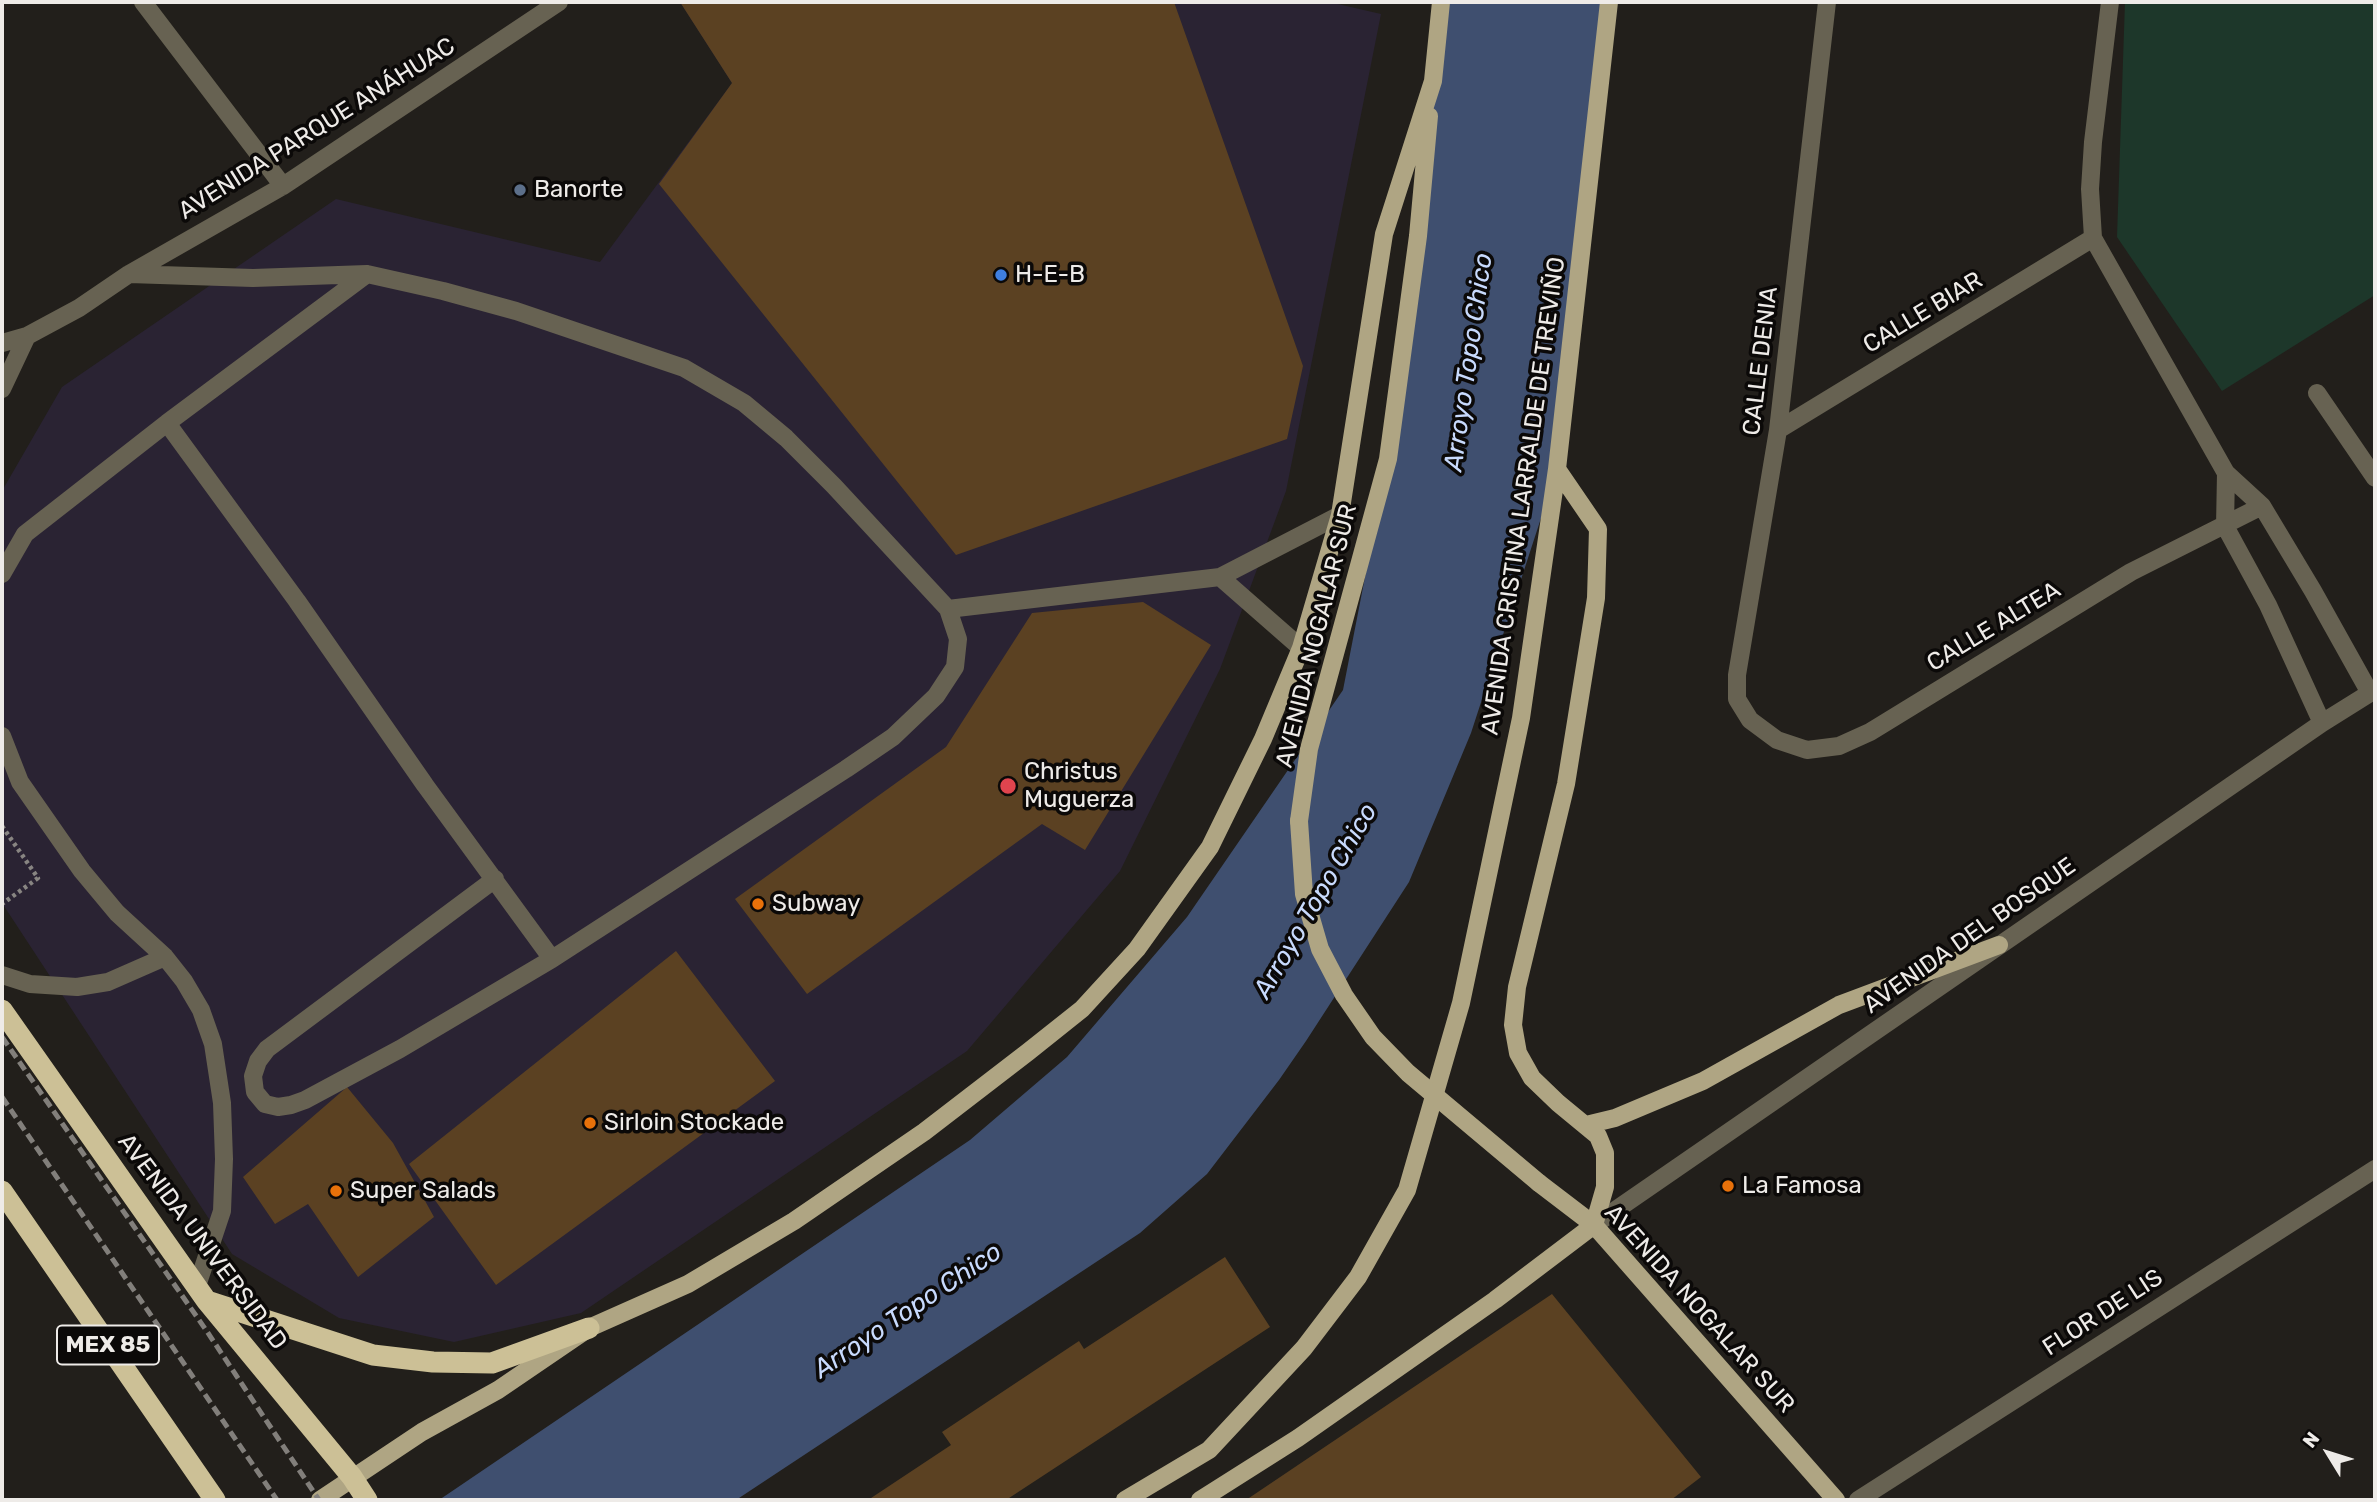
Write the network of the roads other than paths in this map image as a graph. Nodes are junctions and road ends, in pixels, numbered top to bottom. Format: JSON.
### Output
{"nodes":[{"id":1,"x":143,"y":2,"type":"edge"},
{"id":2,"x":559,"y":2,"type":"edge"},
{"id":3,"x":1441,"y":2,"type":"edge"},
{"id":4,"x":1609,"y":2,"type":"edge"},
{"id":5,"x":1827,"y":2,"type":"edge"},
{"id":6,"x":2110,"y":2,"type":"edge"},
{"id":7,"x":1433,"y":81,"type":"junction"},
{"id":8,"x":283,"y":186,"type":"junction"},
{"id":9,"x":2093,"y":238,"type":"junction"},
{"id":10,"x":129,"y":274,"type":"junction"},
{"id":11,"x":366,"y":274,"type":"junction"},
{"id":12,"x":27,"y":336,"type":"junction"},
{"id":13,"x":2,"y":343,"type":"edge"},
{"id":14,"x":2,"y":389,"type":"edge"},
{"id":15,"x":2317,"y":393,"type":"dead end"},
{"id":16,"x":167,"y":423,"type":"junction"},
{"id":17,"x":1778,"y":430,"type":"junction"},
{"id":18,"x":1557,"y":469,"type":"junction"},
{"id":19,"x":2226,"y":473,"type":"junction"},
{"id":20,"x":2375,"y":478,"type":"edge"},
{"id":21,"x":2262,"y":506,"type":"junction"},
{"id":22,"x":1340,"y":515,"type":"junction"},
{"id":23,"x":2225,"y":526,"type":"junction"},
{"id":24,"x":2,"y":574,"type":"edge"},
{"id":25,"x":1220,"y":577,"type":"junction"},
{"id":26,"x":948,"y":609,"type":"junction"},
{"id":27,"x":1301,"y":648,"type":"junction"},
{"id":28,"x":2373,"y":692,"type":"edge"},
{"id":29,"x":1750,"y":720,"type":"joint"},
{"id":30,"x":2322,"y":723,"type":"junction"},
{"id":31,"x":2,"y":736,"type":"edge"},
{"id":32,"x":495,"y":879,"type":"junction"},
{"id":33,"x":1999,"y":946,"type":"junction"},
{"id":34,"x":165,"y":957,"type":"junction"},
{"id":35,"x":552,"y":959,"type":"junction"},
{"id":36,"x":2,"y":975,"type":"edge"},
{"id":37,"x":2,"y":1010,"type":"edge"},
{"id":38,"x":1586,"y":1125,"type":"junction"},
{"id":39,"x":2375,"y":1169,"type":"edge"},
{"id":40,"x":2,"y":1191,"type":"edge"},
{"id":41,"x":1594,"y":1224,"type":"junction"},
{"id":42,"x":201,"y":1293,"type":"junction"},
{"id":43,"x":589,"y":1328,"type":"junction"},
{"id":44,"x":352,"y":1478,"type":"junction"},
{"id":45,"x":215,"y":1500,"type":"edge"},
{"id":46,"x":320,"y":1500,"type":"edge"},
{"id":47,"x":367,"y":1500,"type":"edge"},
{"id":48,"x":1125,"y":1500,"type":"edge"},
{"id":49,"x":1200,"y":1500,"type":"edge"},
{"id":50,"x":1836,"y":1500,"type":"edge"},
{"id":51,"x":1858,"y":1500,"type":"edge"}],
"edges":[{"from":1,"to":8,"type":"street"},
{"from":2,"to":8,"type":"street","name":"AVENIDA PARQUE ANÁHUAC"},
{"from":3,"to":7,"type":"main road"},
{"from":4,"to":18,"type":"main road","name":"AVENIDA CRISTINA LARRALDE DE TREVIÑO"},
{"from":5,"to":17,"type":"street","name":"CALLE DENIA"},
{"from":6,"to":9,"type":"street"},
{"from":7,"to":22,"type":"main road"},
{"from":7,"to":41,"type":"main road","name":"AVENIDA NOGALAR SUR","bridge":true},
{"from":8,"to":10,"type":"street","name":"AVENIDA PARQUE ANÁHUAC"},
{"from":9,"to":17,"type":"street","name":"CALLE BIAR"},
{"from":9,"to":19,"type":"street"},
{"from":10,"to":11,"type":"street"},
{"from":10,"to":12,"type":"street","name":"AVENIDA PARQUE ANÁHUAC"},
{"from":11,"to":16,"type":"street"},
{"from":11,"to":26,"type":"street"},
{"from":12,"to":13,"type":"street","name":"AVENIDA PARQUE ANÁHUAC"},
{"from":12,"to":14,"type":"street"},
{"from":15,"to":20,"type":"street"},
{"from":16,"to":24,"type":"street"},
{"from":16,"to":32,"type":"street"},
{"from":17,"to":29,"type":"street","name":"CALLE DENIA"},
{"from":18,"to":38,"type":"main road"},
{"from":18,"to":48,"type":"main road","name":"AVENIDA CRISTINA LARRALDE DE TREVIÑO"},
{"from":19,"to":21,"type":"street"},
{"from":19,"to":23,"type":"street"},
{"from":21,"to":23,"type":"street","name":"CALLE ALTEA"},
{"from":21,"to":28,"type":"street"},
{"from":22,"to":25,"type":"street"},
{"from":22,"to":27,"type":"main road"},
{"from":23,"to":29,"type":"street","name":"CALLE ALTEA"},
{"from":23,"to":30,"type":"street"},
{"from":25,"to":26,"type":"street"},
{"from":25,"to":27,"type":"street"},
{"from":26,"to":35,"type":"street"},
{"from":27,"to":43,"type":"main road"},
{"from":28,"to":30,"type":"street","name":"AVENIDA DEL BOSQUE"},
{"from":30,"to":33,"type":"street","name":"AVENIDA DEL BOSQUE"},
{"from":31,"to":34,"type":"street"},
{"from":32,"to":35,"type":"street"},
{"from":32,"to":35,"type":"street"},
{"from":33,"to":38,"type":"main road"},
{"from":33,"to":41,"type":"street","name":"AVENIDA DEL BOSQUE"},
{"from":34,"to":36,"type":"street"},
{"from":34,"to":42,"type":"street"},
{"from":37,"to":42,"type":"highway","name":"AVENIDA UNIVERSIDAD"},
{"from":38,"to":41,"type":"main road"},
{"from":39,"to":51,"type":"street","name":"FLOR DE LIS"},
{"from":40,"to":45,"type":"highway","number":"MEX 85"},
{"from":41,"to":49,"type":"main road"},
{"from":41,"to":50,"type":"main road","name":"AVENIDA NOGALAR SUR"},
{"from":42,"to":43,"type":"highway"},
{"from":42,"to":44,"type":"highway","name":"AVENIDA UNIVERSIDAD"},
{"from":43,"to":44,"type":"main road"},
{"from":44,"to":46,"type":"main road"},
{"from":44,"to":47,"type":"highway","name":"AVENIDA UNIVERSIDAD"}]}
